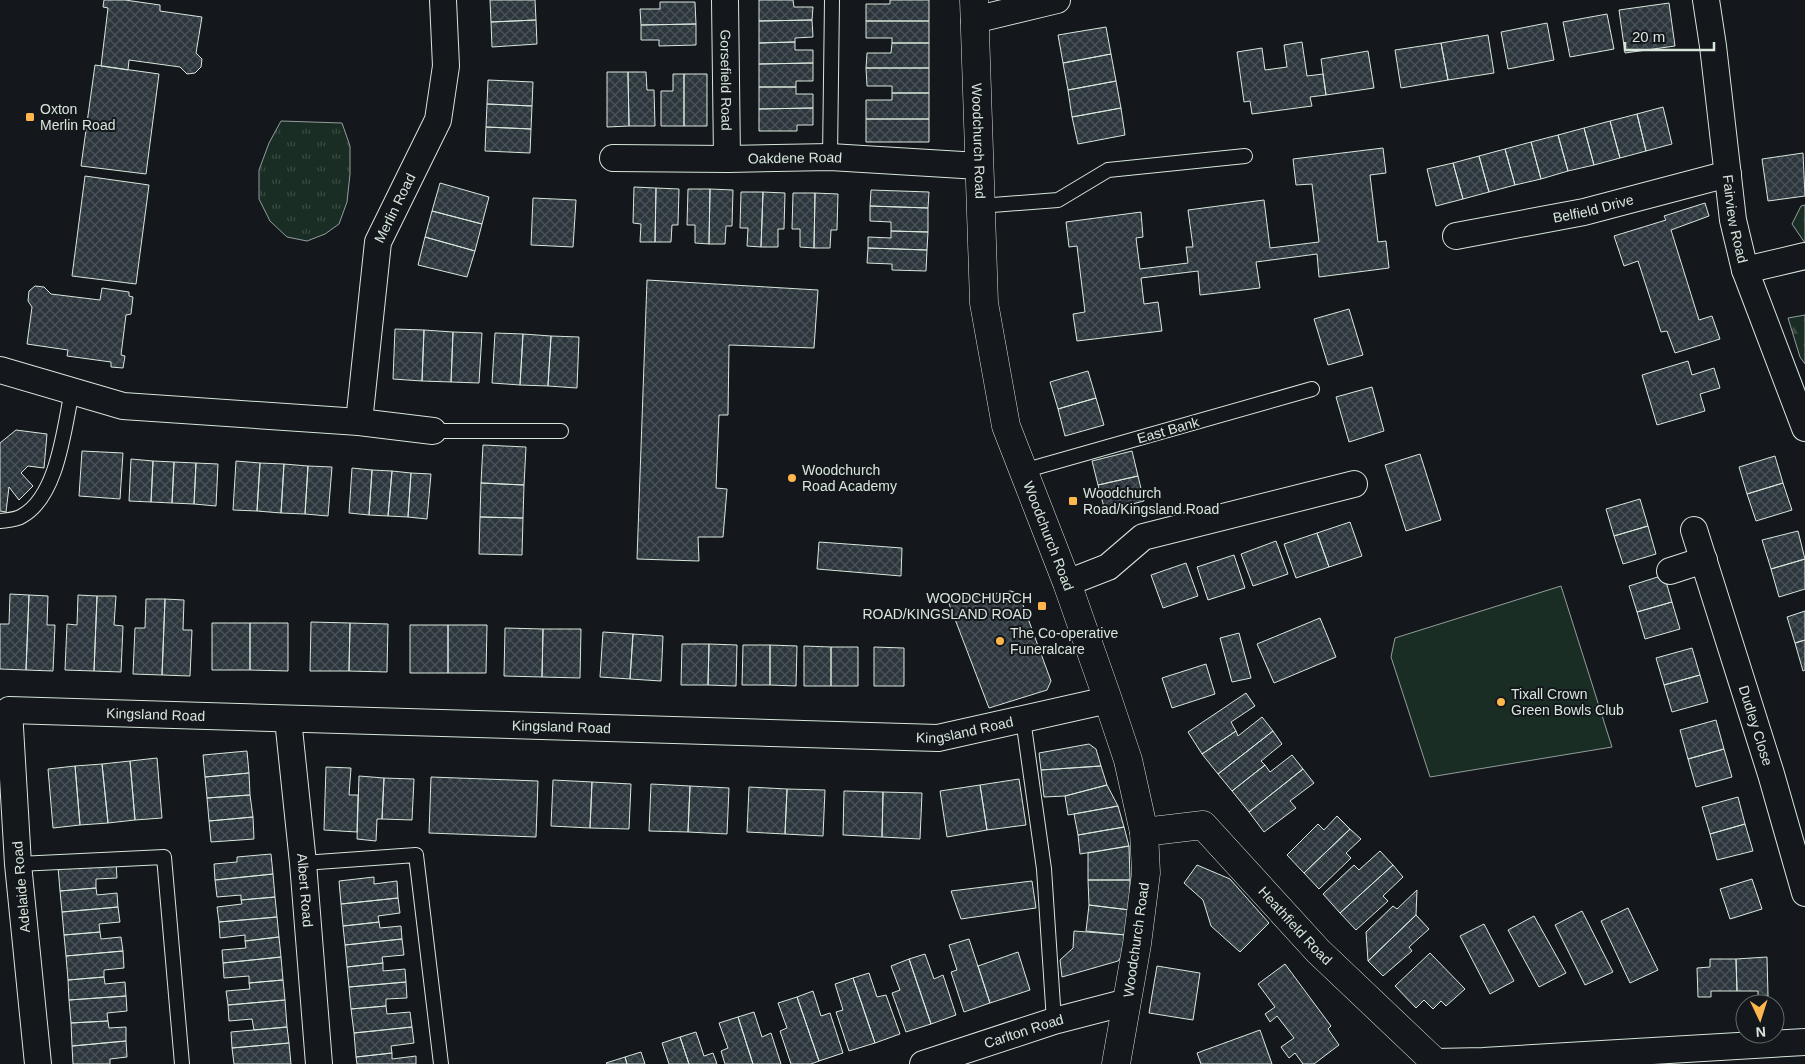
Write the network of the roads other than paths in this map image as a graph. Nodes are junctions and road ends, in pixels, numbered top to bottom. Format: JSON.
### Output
{"nodes":[{"id":1,"x":443,"y":0,"type":"edge"},
{"id":2,"x":725,"y":0,"type":"edge"},
{"id":3,"x":832,"y":0,"type":"edge"},
{"id":4,"x":1057,"y":0,"type":"edge"},
{"id":5,"x":1706,"y":0,"type":"edge"},
{"id":6,"x":974,"y":10,"type":"edge"},
{"id":7,"x":1245,"y":156,"type":"dead end"},
{"id":8,"x":830,"y":157,"type":"junction"},
{"id":9,"x":613,"y":158,"type":"dead end"},
{"id":10,"x":726,"y":159,"type":"junction"},
{"id":11,"x":978,"y":166,"type":"junction"},
{"id":12,"x":1728,"y":174,"type":"junction"},
{"id":13,"x":980,"y":206,"type":"junction"},
{"id":14,"x":1456,"y":236,"type":"dead end"},
{"id":15,"x":1805,"y":256,"type":"edge"},
{"id":16,"x":1745,"y":270,"type":"junction"},
{"id":17,"x":0,"y":370,"type":"edge"},
{"id":18,"x":1312,"y":389,"type":"dead end"},
{"id":19,"x":72,"y":391,"type":"junction"},
{"id":20,"x":359,"y":422,"type":"junction"},
{"id":21,"x":1805,"y":428,"type":"edge"},
{"id":22,"x":433,"y":431,"type":"joint"},
{"id":23,"x":561,"y":431,"type":"dead end"},
{"id":24,"x":1023,"y":471,"type":"junction"},
{"id":25,"x":1354,"y":484,"type":"dead end"},
{"id":26,"x":0,"y":522,"type":"edge"},
{"id":27,"x":1694,"y":530,"type":"dead end"},
{"id":28,"x":1704,"y":560,"type":"junction"},
{"id":29,"x":1670,"y":571,"type":"dead end"},
{"id":30,"x":1067,"y":583,"type":"junction"},
{"id":31,"x":1108,"y":700,"type":"junction"},
{"id":32,"x":10,"y":710,"type":"joint"},
{"id":33,"x":288,"y":719,"type":"junction"},
{"id":34,"x":1023,"y":719,"type":"junction"},
{"id":35,"x":1144,"y":832,"type":"junction"},
{"id":36,"x":303,"y":863,"type":"junction"},
{"id":37,"x":18,"y":864,"type":"junction"},
{"id":38,"x":1805,"y":893,"type":"edge"},
{"id":39,"x":1127,"y":1002,"type":"junction"},
{"id":40,"x":1054,"y":1021,"type":"junction"},
{"id":41,"x":1794,"y":1050,"type":"edge"},
{"id":42,"x":1434,"y":1063,"type":"edge"},
{"id":43,"x":38,"y":1064,"type":"edge"},
{"id":44,"x":182,"y":1064,"type":"edge"},
{"id":45,"x":319,"y":1064,"type":"edge"},
{"id":46,"x":440,"y":1064,"type":"edge"},
{"id":47,"x":923,"y":1064,"type":"edge"},
{"id":48,"x":1116,"y":1064,"type":"edge"}],
"edges":[{"from":1,"to":20,"type":"street","name":"Merlin Road"},
{"from":2,"to":10,"type":"street","name":"Gorsefield Road"},
{"from":3,"to":8,"type":"lane"},
{"from":4,"to":6,"type":"street"},
{"from":5,"to":12,"type":"street","name":"Fairview Road"},
{"from":6,"to":11,"type":"street","name":"Woodchurch Road"},
{"from":7,"to":13,"type":"lane"},
{"from":8,"to":10,"type":"street","name":"Oakdene Road"},
{"from":8,"to":11,"type":"street","name":"Oakdene Road"},
{"from":9,"to":10,"type":"street","name":"Oakdene Road"},
{"from":11,"to":13,"type":"street","name":"Woodchurch Road"},
{"from":12,"to":14,"type":"street","name":"Belfield Drive"},
{"from":12,"to":16,"type":"street","name":"Fairview Road"},
{"from":13,"to":24,"type":"street","name":"Woodchurch Road"},
{"from":15,"to":16,"type":"street"},
{"from":16,"to":21,"type":"street","name":"Fairview Road"},
{"from":17,"to":19,"type":"street"},
{"from":18,"to":24,"type":"lane","name":"East Bank"},
{"from":19,"to":20,"type":"street"},
{"from":19,"to":26,"type":"lane"},
{"from":20,"to":22,"type":"street"},
{"from":22,"to":23,"type":"lane"},
{"from":24,"to":30,"type":"street","name":"Woodchurch Road"},
{"from":25,"to":30,"type":"street"},
{"from":27,"to":28,"type":"street","name":"Dudley Close"},
{"from":28,"to":29,"type":"street"},
{"from":28,"to":38,"type":"street","name":"Dudley Close"},
{"from":30,"to":31,"type":"street","name":"Woodchurch Road"},
{"from":31,"to":34,"type":"street","name":"Kingsland Road"},
{"from":31,"to":35,"type":"street","name":"Woodchurch Road"},
{"from":32,"to":33,"type":"street","name":"Kingsland Road"},
{"from":32,"to":37,"type":"street","name":"Adelaide Road"},
{"from":33,"to":34,"type":"street","name":"Kingsland Road"},
{"from":33,"to":36,"type":"street","name":"Albert Road"},
{"from":34,"to":40,"type":"lane"},
{"from":35,"to":39,"type":"street","name":"Woodchurch Road"},
{"from":35,"to":42,"type":"street","name":"Heathfield Road"},
{"from":36,"to":45,"type":"street","name":"Albert Road"},
{"from":36,"to":46,"type":"lane"},
{"from":37,"to":43,"type":"street","name":"Adelaide Road"},
{"from":37,"to":44,"type":"lane"},
{"from":39,"to":40,"type":"street","name":"Carlton Road"},
{"from":39,"to":48,"type":"street","name":"Woodchurch Road"},
{"from":40,"to":47,"type":"street","name":"Carlton Road"},
{"from":41,"to":42,"type":"street"}]}
